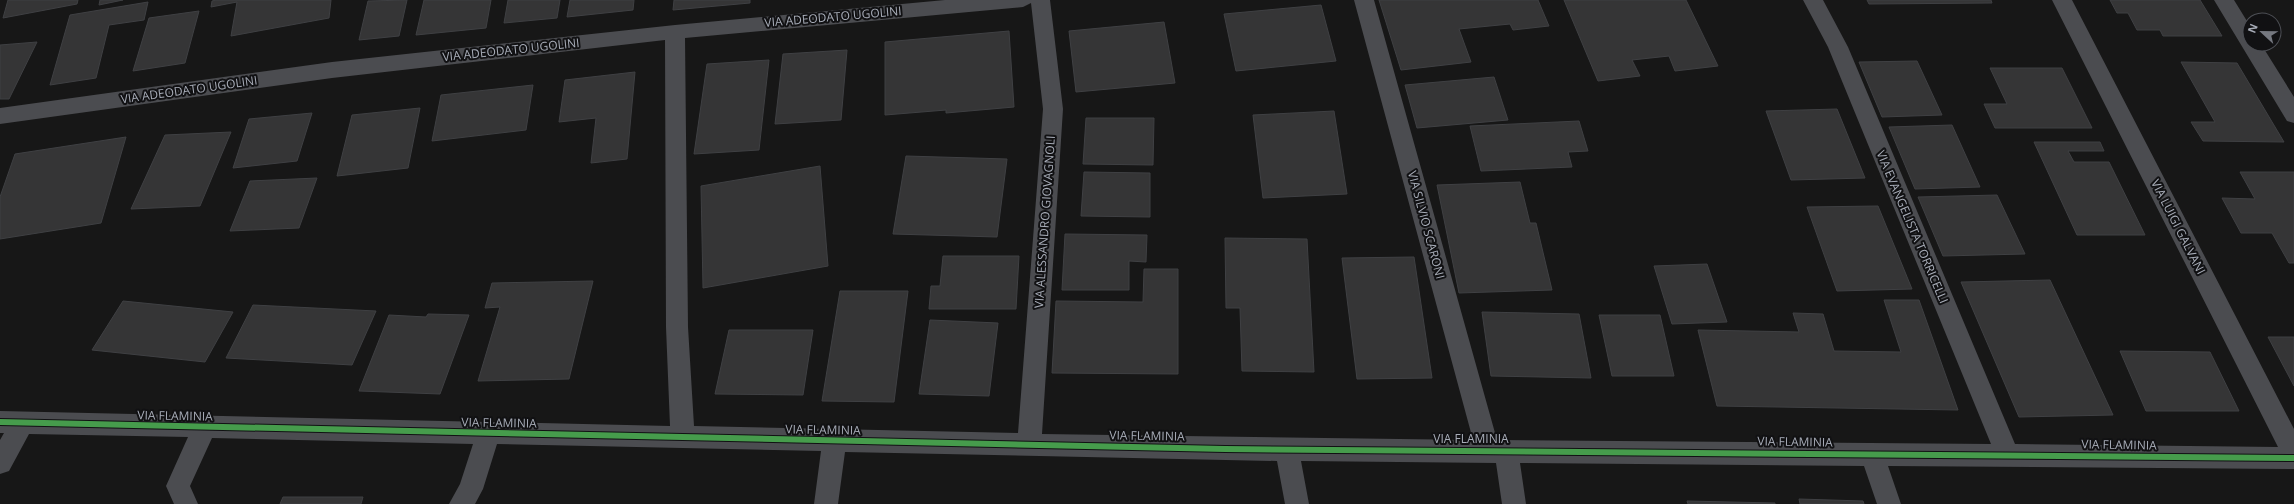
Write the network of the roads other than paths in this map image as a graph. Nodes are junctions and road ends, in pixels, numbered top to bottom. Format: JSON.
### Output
{"nodes":[{"id":1,"x":1023,"y":0,"type":"edge"},
{"id":2,"x":1040,"y":0,"type":"edge"},
{"id":3,"x":1364,"y":0,"type":"edge"},
{"id":4,"x":1813,"y":0,"type":"edge"},
{"id":5,"x":2062,"y":0,"type":"edge"},
{"id":6,"x":2224,"y":0,"type":"edge"},
{"id":7,"x":2242,"y":30,"type":"edge"},
{"id":8,"x":675,"y":32,"type":"junction"},
{"id":9,"x":2256,"y":52,"type":"edge"},
{"id":10,"x":2294,"y":115,"type":"edge"},
{"id":11,"x":0,"y":116,"type":"edge"},
{"id":12,"x":11,"y":423,"type":"edge"},
{"id":13,"x":204,"y":428,"type":"junction"},
{"id":14,"x":488,"y":434,"type":"junction"},
{"id":15,"x":683,"y":438,"type":"junction"},
{"id":16,"x":834,"y":441,"type":"junction"},
{"id":17,"x":1029,"y":445,"type":"junction"},
{"id":18,"x":1287,"y":449,"type":"junction"},
{"id":19,"x":1496,"y":450,"type":"junction"},
{"id":20,"x":1872,"y":454,"type":"junction"},
{"id":21,"x":2294,"y":454,"type":"edge"},
{"id":22,"x":2008,"y":456,"type":"junction"},
{"id":23,"x":2294,"y":458,"type":"edge"},
{"id":24,"x":0,"y":464,"type":"edge"},
{"id":25,"x":186,"y":504,"type":"edge"},
{"id":26,"x":461,"y":504,"type":"edge"},
{"id":27,"x":826,"y":504,"type":"edge"},
{"id":28,"x":1297,"y":504,"type":"edge"},
{"id":29,"x":1514,"y":504,"type":"edge"},
{"id":30,"x":1889,"y":504,"type":"edge"}],
"edges":[{"from":1,"to":8,"type":"street","name":"VIA ADEODATO UGOLINI"},
{"from":2,"to":17,"type":"street","name":"VIA ALESSANDRO GIOVAGNOLI"},
{"from":3,"to":19,"type":"street","name":"VIA SILVIO SCARONI"},
{"from":4,"to":22,"type":"street","name":"VIA EVANGELISTA TORRICELLI"},
{"from":5,"to":21,"type":"street","name":"VIA LUIGI GALVANI"},
{"from":6,"to":7,"type":"street"},
{"from":8,"to":11,"type":"street","name":"VIA ADEODATO UGOLINI"},
{"from":8,"to":15,"type":"street"},
{"from":9,"to":10,"type":"street"},
{"from":12,"to":13,"type":"street","name":"VIA FLAMINIA"},
{"from":12,"to":24,"type":"street"},
{"from":13,"to":14,"type":"street","name":"VIA FLAMINIA"},
{"from":13,"to":25,"type":"street"},
{"from":14,"to":15,"type":"street","name":"VIA FLAMINIA"},
{"from":14,"to":26,"type":"street"},
{"from":15,"to":16,"type":"street","name":"VIA FLAMINIA"},
{"from":16,"to":17,"type":"street","name":"VIA FLAMINIA"},
{"from":16,"to":27,"type":"street"},
{"from":17,"to":18,"type":"street","name":"VIA FLAMINIA"},
{"from":18,"to":19,"type":"street","name":"VIA FLAMINIA"},
{"from":18,"to":28,"type":"street"},
{"from":19,"to":20,"type":"street","name":"VIA FLAMINIA"},
{"from":19,"to":29,"type":"street","name":"VIA SILVIO SCARONI"},
{"from":20,"to":22,"type":"street","name":"VIA FLAMINIA"},
{"from":20,"to":30,"type":"street"},
{"from":22,"to":23,"type":"street","name":"VIA FLAMINIA"}]}
